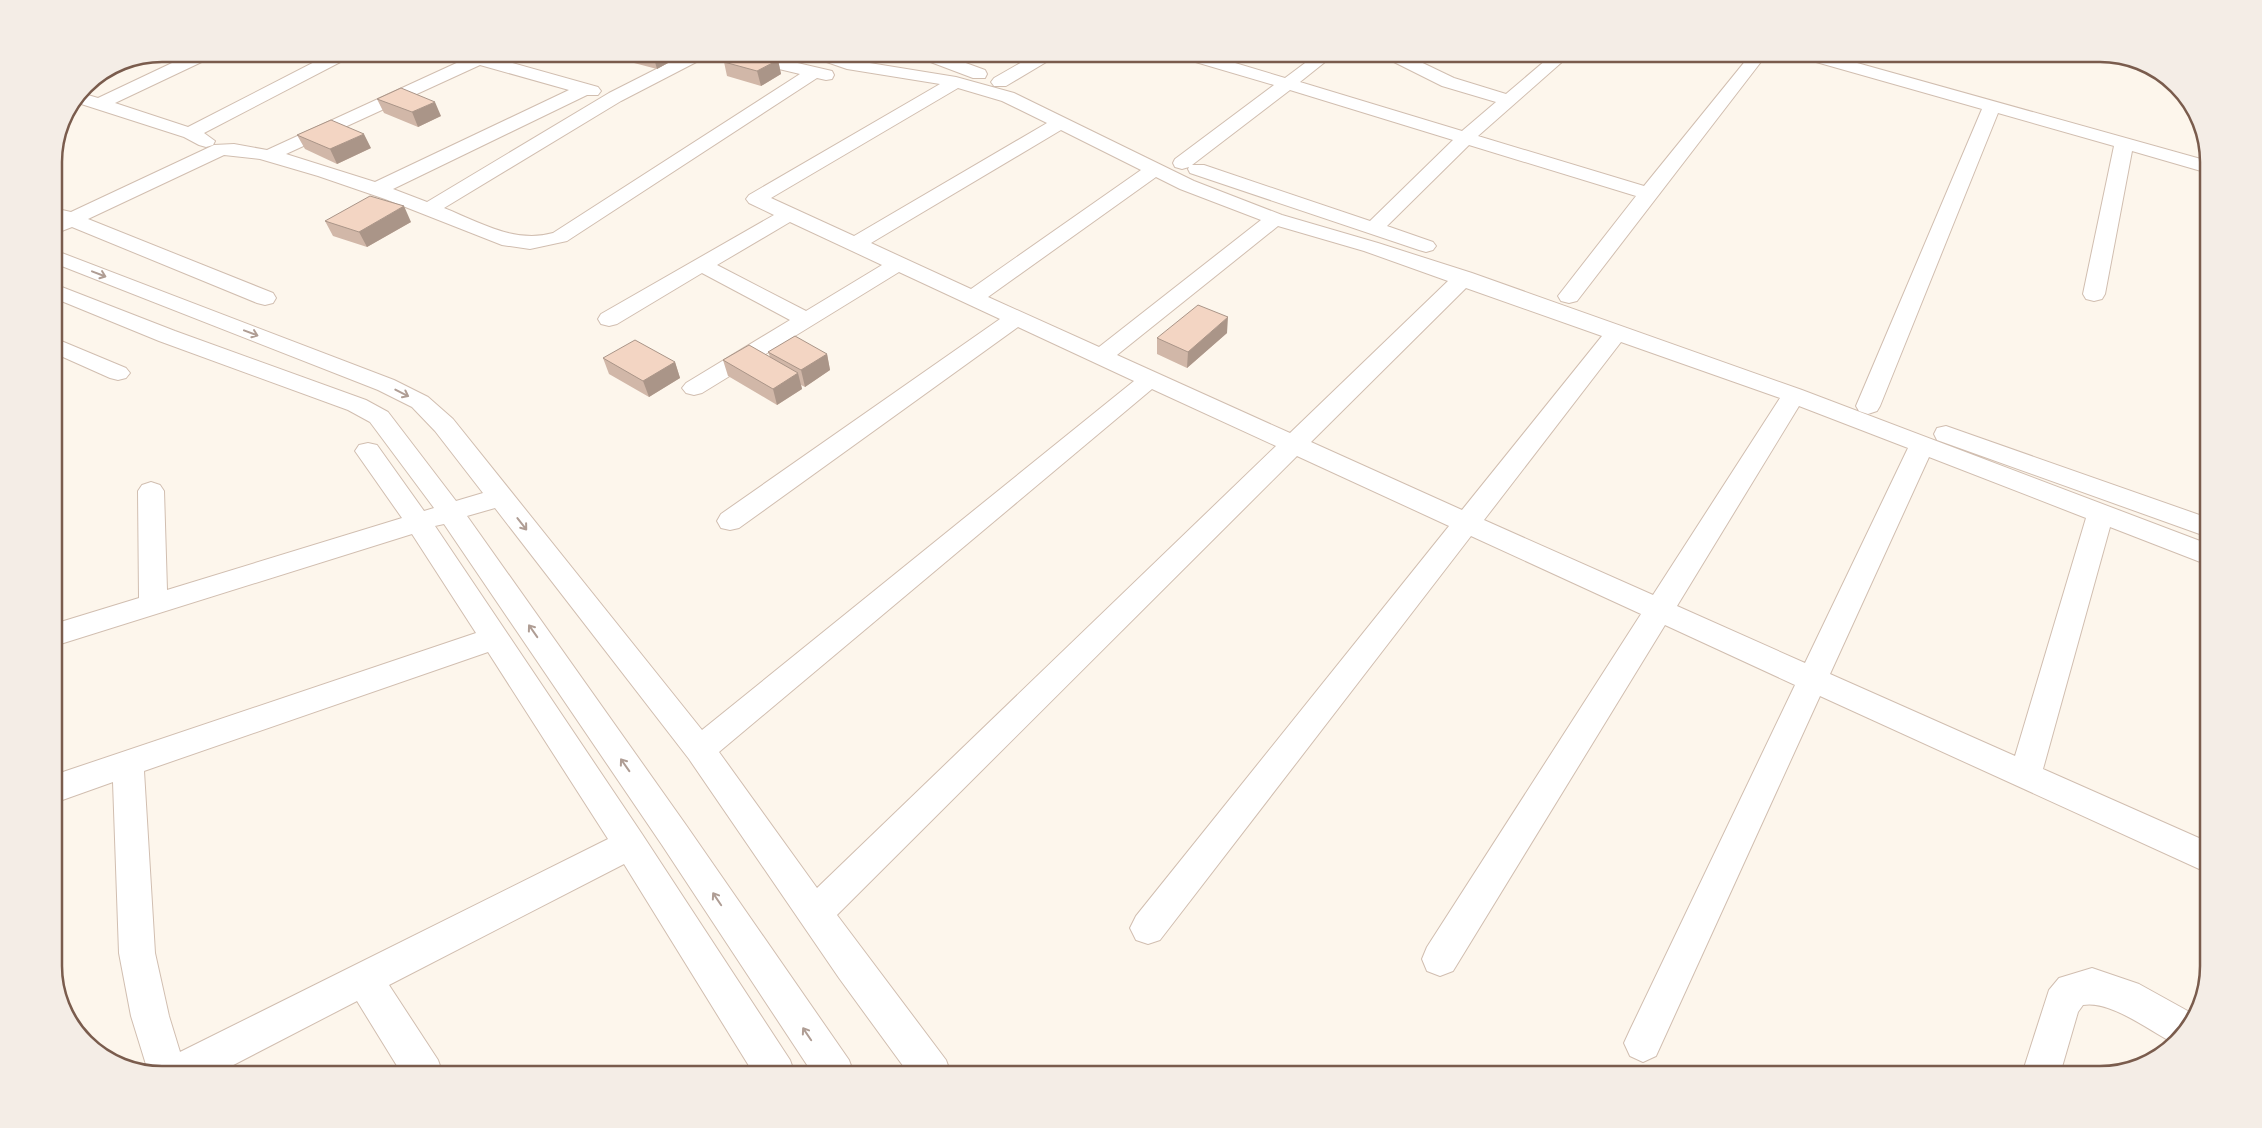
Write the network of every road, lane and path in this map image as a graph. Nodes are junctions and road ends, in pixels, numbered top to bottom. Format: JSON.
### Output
{"nodes":[{"id":1,"x":1216,"y":62,"type":"edge"},
{"id":2,"x":1316,"y":62,"type":"edge"},
{"id":3,"x":1409,"y":62,"type":"edge"},
{"id":4,"x":1553,"y":62,"type":"edge"},
{"id":5,"x":1753,"y":62,"type":"edge"},
{"id":6,"x":1837,"y":62,"type":"edge"},
{"id":7,"x":185,"y":63,"type":"edge"},
{"id":8,"x":325,"y":63,"type":"edge"},
{"id":9,"x":472,"y":63,"type":"edge"},
{"id":10,"x":493,"y":63,"type":"edge"},
{"id":11,"x":681,"y":63,"type":"edge"},
{"id":12,"x":818,"y":63,"type":"edge"},
{"id":13,"x":949,"y":63,"type":"edge"},
{"id":14,"x":1033,"y":63,"type":"edge"},
{"id":15,"x":956,"y":82,"type":"junction"},
{"id":16,"x":1000,"y":82,"type":"junction"},
{"id":17,"x":861,"y":83,"type":"dead end"},
{"id":18,"x":1287,"y":84,"type":"junction"},
{"id":19,"x":585,"y":89,"type":"junction"},
{"id":20,"x":616,"y":97,"type":"junction"},
{"id":21,"x":85,"y":99,"type":"edge"},
{"id":22,"x":1508,"y":100,"type":"junction"},
{"id":23,"x":99,"y":104,"type":"junction"},
{"id":24,"x":1992,"y":106,"type":"junction"},
{"id":25,"x":1060,"y":124,"type":"junction"},
{"id":26,"x":190,"y":133,"type":"junction"},
{"id":27,"x":1465,"y":138,"type":"junction"},
{"id":28,"x":2124,"y":143,"type":"junction"},
{"id":29,"x":221,"y":148,"type":"junction"},
{"id":30,"x":270,"y":155,"type":"junction"},
{"id":31,"x":1182,"y":162,"type":"junction"},
{"id":32,"x":2199,"y":164,"type":"edge"},
{"id":33,"x":1155,"y":169,"type":"junction"},
{"id":34,"x":377,"y":189,"type":"junction"},
{"id":35,"x":1648,"y":193,"type":"junction"},
{"id":36,"x":429,"y":209,"type":"junction"},
{"id":37,"x":789,"y":214,"type":"junction"},
{"id":38,"x":63,"y":219,"type":"edge"},
{"id":39,"x":1275,"y":219,"type":"junction"},
{"id":40,"x":63,"y":221,"type":"edge"},
{"id":41,"x":1375,"y":228,"type":"junction"},
{"id":42,"x":855,"y":244,"type":"junction"},
{"id":43,"x":63,"y":259,"type":"edge"},
{"id":44,"x":898,"y":264,"type":"junction"},
{"id":45,"x":702,"y":265,"type":"junction"},
{"id":46,"x":1464,"y":278,"type":"junction"},
{"id":47,"x":63,"y":294,"type":"edge"},
{"id":48,"x":2094,"y":294,"type":"dead end"},
{"id":49,"x":1569,"y":296,"type":"junction"},
{"id":50,"x":265,"y":298,"type":"dead end"},
{"id":51,"x":972,"y":298,"type":"junction"},
{"id":52,"x":1016,"y":318,"type":"junction"},
{"id":53,"x":609,"y":319,"type":"dead end"},
{"id":54,"x":807,"y":320,"type":"junction"},
{"id":55,"x":1616,"y":333,"type":"junction"},
{"id":56,"x":63,"y":350,"type":"edge"},
{"id":57,"x":1100,"y":356,"type":"junction"},
{"id":58,"x":118,"y":373,"type":"dead end"},
{"id":59,"x":1150,"y":379,"type":"junction"},
{"id":60,"x":694,"y":388,"type":"dead end"},
{"id":61,"x":1794,"y":396,"type":"junction"},
{"id":62,"x":1868,"y":406,"type":"junction"},
{"id":63,"x":1293,"y":444,"type":"junction"},
{"id":64,"x":1922,"y":444,"type":"junction"},
{"id":65,"x":368,"y":451,"type":"dead end"},
{"id":66,"x":151,"y":491,"type":"dead end"},
{"id":67,"x":500,"y":497,"type":"junction"},
{"id":68,"x":451,"y":513,"type":"junction"},
{"id":69,"x":2101,"y":513,"type":"junction"},
{"id":70,"x":730,"y":521,"type":"dead end"},
{"id":71,"x":419,"y":523,"type":"junction"},
{"id":72,"x":1466,"y":523,"type":"junction"},
{"id":73,"x":2199,"y":525,"type":"edge"},
{"id":74,"x":2199,"y":552,"type":"edge"},
{"id":75,"x":153,"y":605,"type":"junction"},
{"id":76,"x":1659,"y":610,"type":"junction"},
{"id":77,"x":63,"y":632,"type":"edge"},
{"id":78,"x":494,"y":638,"type":"junction"},
{"id":79,"x":1813,"y":679,"type":"junction"},
{"id":80,"x":700,"y":750,"type":"junction"},
{"id":81,"x":128,"y":763,"type":"junction"},
{"id":82,"x":2025,"y":775,"type":"junction"},
{"id":83,"x":63,"y":786,"type":"edge"},
{"id":84,"x":630,"y":844,"type":"junction"},
{"id":85,"x":2200,"y":854,"type":"edge"},
{"id":86,"x":815,"y":913,"type":"junction"},
{"id":87,"x":1148,"y":928,"type":"dead end"},
{"id":88,"x":1440,"y":958,"type":"dead end"},
{"id":89,"x":364,"y":979,"type":"junction"},
{"id":90,"x":2179,"y":1026,"type":"edge"},
{"id":91,"x":1643,"y":1043,"type":"dead end"},
{"id":92,"x":166,"y":1066,"type":"edge"},
{"id":93,"x":193,"y":1066,"type":"edge"},
{"id":94,"x":419,"y":1066,"type":"edge"},
{"id":95,"x":771,"y":1066,"type":"edge"},
{"id":96,"x":830,"y":1066,"type":"edge"},
{"id":97,"x":926,"y":1066,"type":"edge"},
{"id":98,"x":2043,"y":1066,"type":"edge"}],
"edges":[{"from":1,"to":18,"type":"street"},
{"from":2,"to":18,"type":"street"},
{"from":3,"to":22,"type":"street"},
{"from":4,"to":22,"type":"street"},
{"from":5,"to":35,"type":"street"},
{"from":6,"to":24,"type":"street"},
{"from":7,"to":23,"type":"street"},
{"from":8,"to":26,"type":"street"},
{"from":9,"to":30,"type":"street"},
{"from":10,"to":19,"type":"street"},
{"from":11,"to":20,"type":"street"},
{"from":12,"to":15,"type":"street"},
{"from":12,"to":17,"type":"street"},
{"from":12,"to":36,"type":"street"},
{"from":13,"to":16,"type":"street"},
{"from":14,"to":16,"type":"street"},
{"from":15,"to":25,"type":"street"},
{"from":15,"to":37,"type":"street"},
{"from":16,"to":31,"type":"street"},
{"from":18,"to":27,"type":"street"},
{"from":18,"to":31,"type":"street"},
{"from":19,"to":20,"type":"street"},
{"from":19,"to":34,"type":"street"},
{"from":20,"to":36,"type":"street"},
{"from":21,"to":23,"type":"street"},
{"from":22,"to":27,"type":"street"},
{"from":23,"to":26,"type":"street"},
{"from":24,"to":28,"type":"street"},
{"from":24,"to":62,"type":"street"},
{"from":25,"to":33,"type":"street"},
{"from":25,"to":42,"type":"street"},
{"from":26,"to":29,"type":"street"},
{"from":27,"to":35,"type":"street"},
{"from":27,"to":41,"type":"street"},
{"from":28,"to":32,"type":"street"},
{"from":28,"to":48,"type":"street"},
{"from":29,"to":30,"type":"street"},
{"from":29,"to":38,"type":"street"},
{"from":30,"to":34,"type":"street"},
{"from":31,"to":41,"type":"street"},
{"from":33,"to":39,"type":"street"},
{"from":33,"to":51,"type":"street"},
{"from":34,"to":36,"type":"street"},
{"from":35,"to":49,"type":"street"},
{"from":37,"to":42,"type":"street"},
{"from":37,"to":45,"type":"street"},
{"from":39,"to":46,"type":"street"},
{"from":39,"to":57,"type":"street"},
{"from":40,"to":50,"type":"street"},
{"from":41,"to":49,"type":"street"},
{"from":42,"to":44,"type":"street"},
{"from":43,"to":67,"type":"street","one_way":true},
{"from":44,"to":51,"type":"street"},
{"from":44,"to":54,"type":"street"},
{"from":45,"to":53,"type":"street"},
{"from":45,"to":54,"type":"street"},
{"from":46,"to":55,"type":"street"},
{"from":46,"to":63,"type":"street"},
{"from":47,"to":68,"type":"street"},
{"from":49,"to":62,"type":"street"},
{"from":51,"to":52,"type":"street"},
{"from":52,"to":57,"type":"street"},
{"from":52,"to":70,"type":"street"},
{"from":54,"to":60,"type":"street"},
{"from":55,"to":61,"type":"street"},
{"from":55,"to":72,"type":"street"},
{"from":56,"to":58,"type":"street"},
{"from":57,"to":59,"type":"street"},
{"from":59,"to":63,"type":"street"},
{"from":59,"to":80,"type":"street"},
{"from":61,"to":64,"type":"street"},
{"from":61,"to":76,"type":"street"},
{"from":62,"to":73,"type":"street"},
{"from":63,"to":72,"type":"street"},
{"from":63,"to":86,"type":"street"},
{"from":64,"to":69,"type":"street"},
{"from":64,"to":79,"type":"street"},
{"from":65,"to":71,"type":"street"},
{"from":66,"to":75,"type":"street"},
{"from":67,"to":68,"type":"street"},
{"from":67,"to":80,"type":"street","one_way":true},
{"from":68,"to":71,"type":"street"},
{"from":96,"to":68,"type":"street","one_way":true},
{"from":69,"to":74,"type":"street"},
{"from":69,"to":82,"type":"street"},
{"from":71,"to":75,"type":"street"},
{"from":71,"to":78,"type":"street"},
{"from":72,"to":76,"type":"street"},
{"from":72,"to":87,"type":"street"},
{"from":75,"to":77,"type":"street"},
{"from":76,"to":79,"type":"street"},
{"from":76,"to":88,"type":"street"},
{"from":78,"to":81,"type":"street"},
{"from":78,"to":84,"type":"street"},
{"from":79,"to":82,"type":"street"},
{"from":79,"to":91,"type":"street"},
{"from":80,"to":86,"type":"street"},
{"from":81,"to":83,"type":"street"},
{"from":81,"to":92,"type":"street"},
{"from":82,"to":85,"type":"street"},
{"from":84,"to":89,"type":"street"},
{"from":84,"to":95,"type":"street"},
{"from":86,"to":97,"type":"street"},
{"from":89,"to":93,"type":"street"},
{"from":89,"to":94,"type":"street"},
{"from":90,"to":98,"type":"street"}]}
